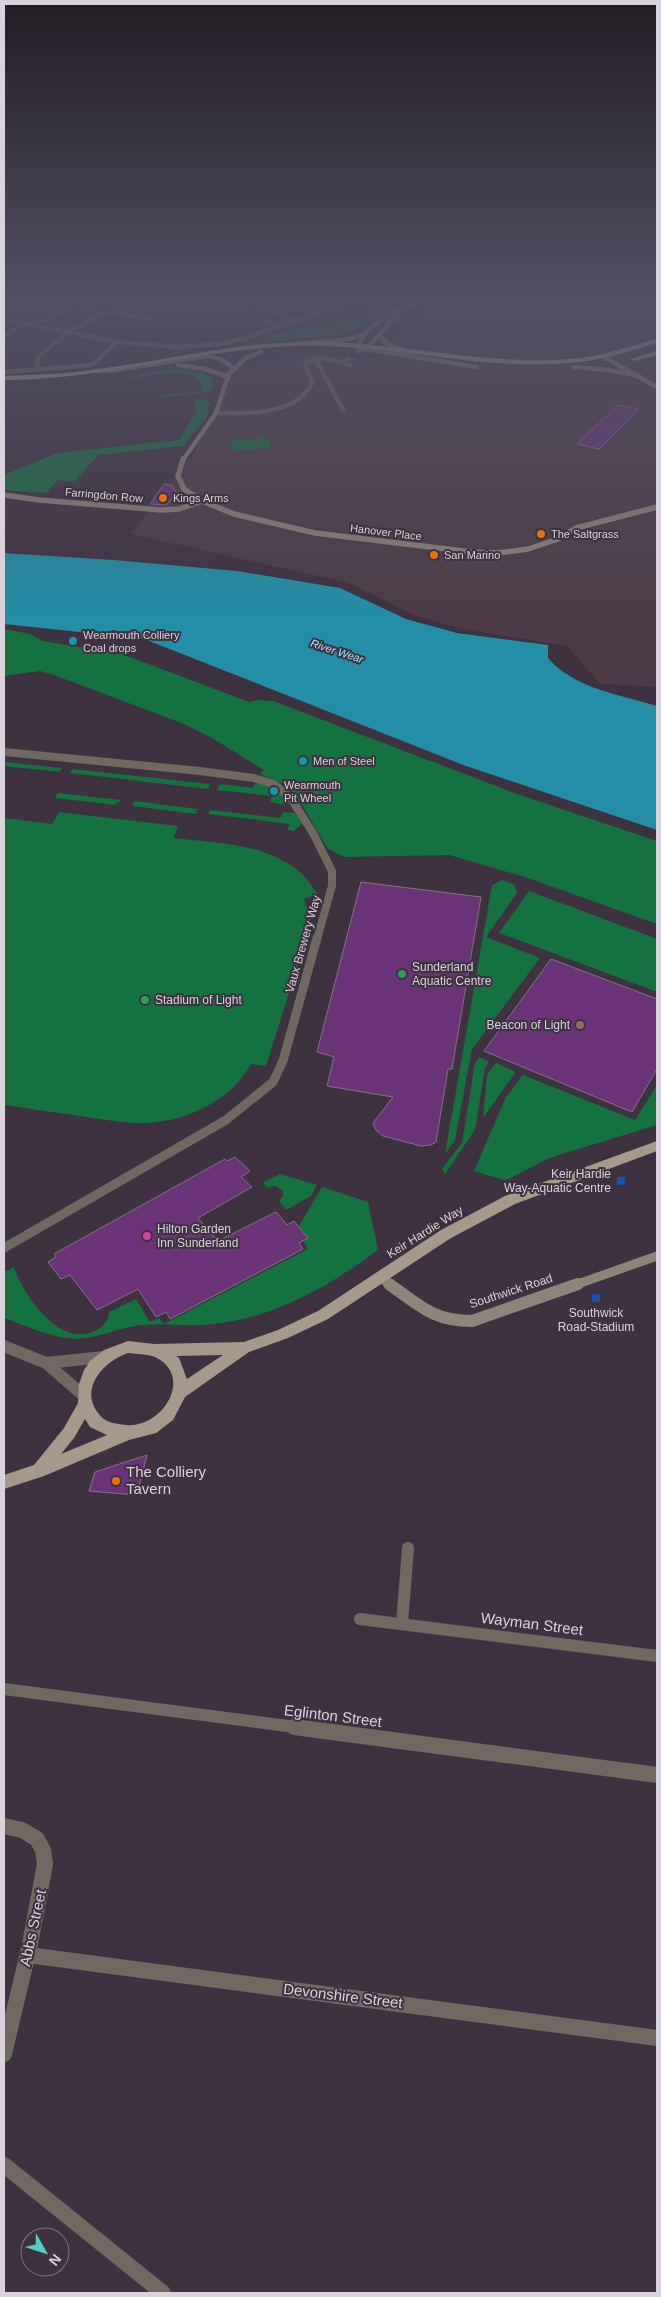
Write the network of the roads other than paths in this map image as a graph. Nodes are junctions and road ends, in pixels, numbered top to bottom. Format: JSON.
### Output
{"nodes":[{"id":1,"x":220,"y":403,"type":"edge"},
{"id":2,"x":290,"y":403,"type":"edge"},
{"id":3,"x":339,"y":403,"type":"edge"},
{"id":4,"x":343,"y":410,"type":"dead end"},
{"id":5,"x":216,"y":413,"type":"junction"},
{"id":6,"x":4,"y":495,"type":"edge"},
{"id":7,"x":202,"y":502,"type":"junction"},
{"id":8,"x":657,"y":507,"type":"edge"},
{"id":9,"x":4,"y":752,"type":"edge"},
{"id":10,"x":657,"y":1146,"type":"edge"},
{"id":11,"x":4,"y":1248,"type":"edge"},
{"id":12,"x":657,"y":1256,"type":"edge"},
{"id":13,"x":381,"y":1278,"type":"junction"},
{"id":14,"x":4,"y":1346,"type":"edge"},
{"id":15,"x":244,"y":1348,"type":"junction"},
{"id":16,"x":155,"y":1350,"type":"junction"},
{"id":17,"x":104,"y":1358,"type":"junction"},
{"id":18,"x":46,"y":1363,"type":"junction"},
{"id":19,"x":180,"y":1392,"type":"junction"},
{"id":20,"x":84,"y":1400,"type":"junction"},
{"id":21,"x":128,"y":1433,"type":"junction"},
{"id":22,"x":39,"y":1471,"type":"junction"},
{"id":23,"x":4,"y":1482,"type":"edge"},
{"id":24,"x":408,"y":1548,"type":"dead end"},
{"id":25,"x":360,"y":1620,"type":"dead end"},
{"id":26,"x":402,"y":1624,"type":"junction"},
{"id":27,"x":657,"y":1656,"type":"edge"},
{"id":28,"x":4,"y":1689,"type":"edge"},
{"id":29,"x":657,"y":1775,"type":"edge"},
{"id":30,"x":4,"y":1826,"type":"edge"},
{"id":31,"x":28,"y":1955,"type":"junction"},
{"id":32,"x":657,"y":2038,"type":"edge"},
{"id":33,"x":4,"y":2054,"type":"edge"},
{"id":34,"x":4,"y":2165,"type":"edge"},
{"id":35,"x":163,"y":2293,"type":"edge"}],
"edges":[{"from":1,"to":5,"type":"street","name":"Hanover Place"},
{"from":2,"to":5,"type":"street"},
{"from":3,"to":4,"type":"street"},
{"from":5,"to":7,"type":"street","name":"Hanover Place"},
{"from":6,"to":7,"type":"street","name":"Farringdon Row"},
{"from":7,"to":8,"type":"street","name":"Hanover Place"},
{"from":9,"to":11,"type":"street","name":"Vaux Brewery Way"},
{"from":10,"to":13,"type":"main road","name":"Keir Hardie Way"},
{"from":12,"to":13,"type":"street","name":"Southwick Road"},
{"from":13,"to":15,"type":"main road","name":"Keir Hardie Way"},
{"from":14,"to":18,"type":"street"},
{"from":15,"to":16,"type":"main road"},
{"from":15,"to":19,"type":"main road"},
{"from":16,"to":17,"type":"main road"},
{"from":16,"to":19,"type":"main road"},
{"from":17,"to":18,"type":"street"},
{"from":17,"to":20,"type":"main road"},
{"from":18,"to":20,"type":"street"},
{"from":19,"to":21,"type":"main road"},
{"from":20,"to":21,"type":"main road"},
{"from":20,"to":22,"type":"main road"},
{"from":21,"to":22,"type":"main road"},
{"from":22,"to":23,"type":"main road"},
{"from":24,"to":26,"type":"street"},
{"from":25,"to":26,"type":"street","name":"Wayman Street"},
{"from":26,"to":27,"type":"street","name":"Wayman Street"},
{"from":28,"to":29,"type":"street","name":"Eglinton Street"},
{"from":30,"to":31,"type":"street","name":"Abbs Street"},
{"from":31,"to":32,"type":"street","name":"Devonshire Street"},
{"from":31,"to":33,"type":"street","name":"Abbs Street"},
{"from":34,"to":35,"type":"street"}]}
